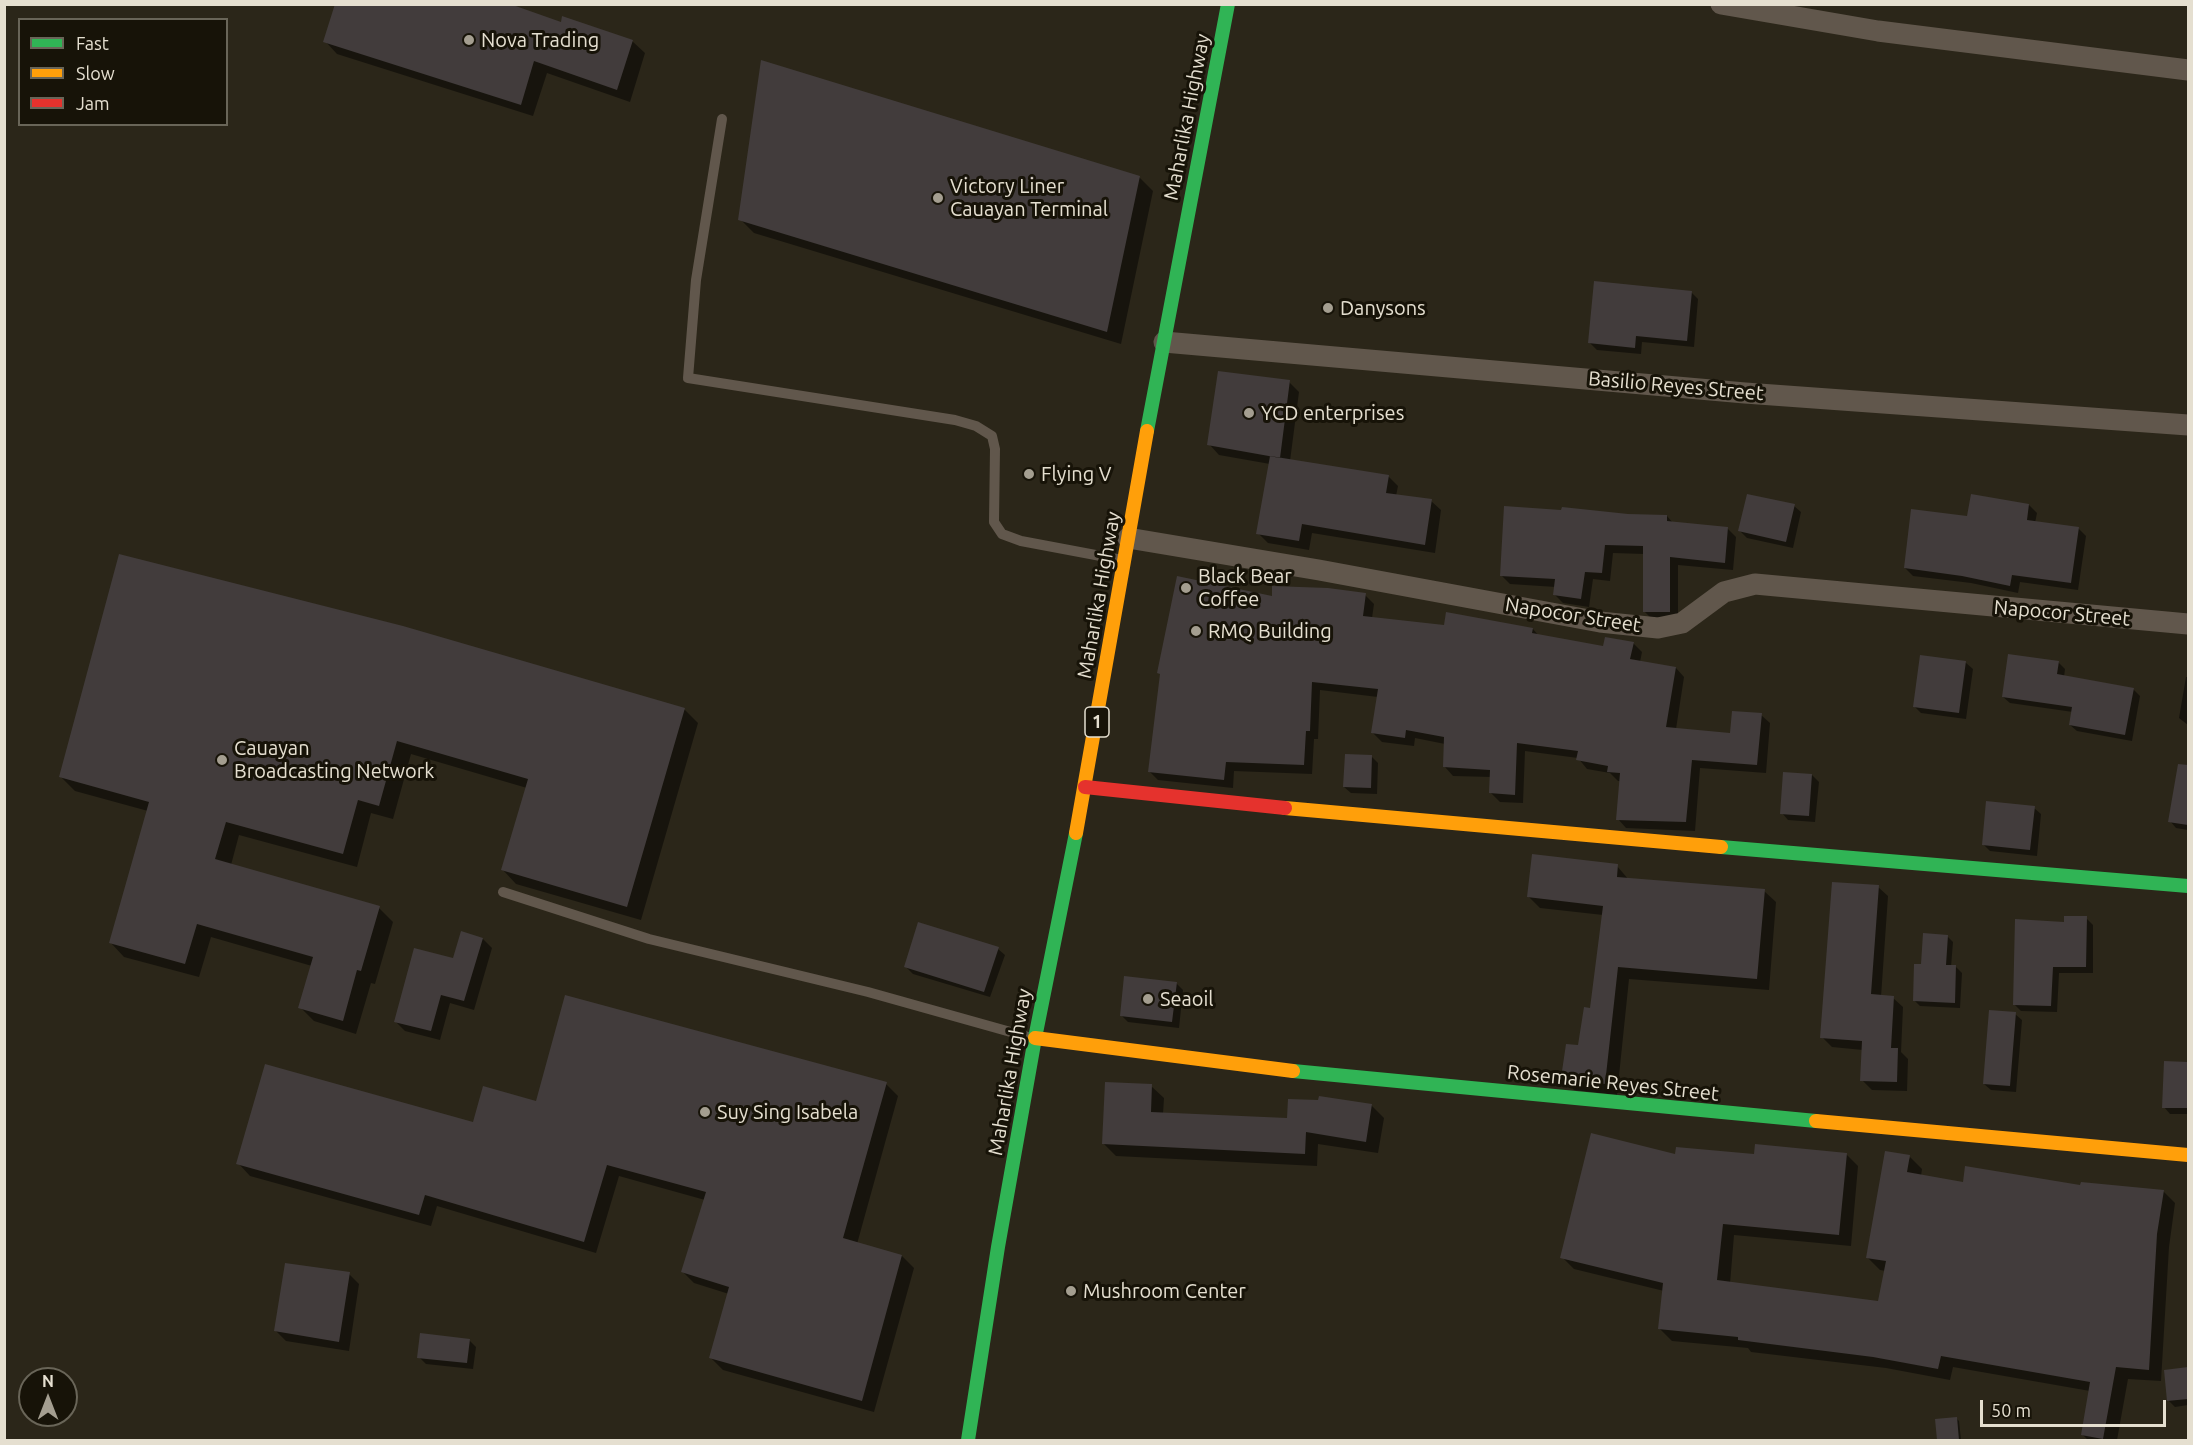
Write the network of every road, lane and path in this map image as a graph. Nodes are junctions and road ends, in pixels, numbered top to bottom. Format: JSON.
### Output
{"nodes":[{"id":1,"x":1228,"y":4,"type":"edge"},
{"id":2,"x":1721,"y":4,"type":"edge"},
{"id":3,"x":2188,"y":70,"type":"edge"},
{"id":4,"x":722,"y":119,"type":"dead end"},
{"id":5,"x":1164,"y":342,"type":"junction"},
{"id":6,"x":2188,"y":425,"type":"edge"},
{"id":7,"x":1128,"y":538,"type":"junction"},
{"id":8,"x":1125,"y":561,"type":"junction"},
{"id":9,"x":2188,"y":624,"type":"edge"},
{"id":10,"x":1085,"y":787,"type":"junction"},
{"id":11,"x":2188,"y":886,"type":"edge"},
{"id":12,"x":503,"y":892,"type":"dead end"},
{"id":13,"x":1035,"y":1038,"type":"junction"},
{"id":14,"x":2188,"y":1155,"type":"edge"},
{"id":15,"x":968,"y":1440,"type":"edge"}],
"edges":[{"from":1,"to":5,"type":"main road","name":"Maharlika Highway","number":"1"},
{"from":2,"to":3,"type":"street"},
{"from":4,"to":8,"type":"lane"},
{"from":5,"to":6,"type":"street","name":"Basilio Reyes Street"},
{"from":5,"to":7,"type":"main road","name":"Maharlika Highway","number":"1"},
{"from":7,"to":8,"type":"main road","name":"Maharlika Highway","number":"1"},
{"from":7,"to":9,"type":"street","name":"Napocor Street"},
{"from":8,"to":10,"type":"main road","name":"Maharlika Highway","number":"1"},
{"from":10,"to":11,"type":"main road"},
{"from":10,"to":13,"type":"main road","name":"Maharlika Highway","number":"1"},
{"from":12,"to":13,"type":"lane"},
{"from":13,"to":14,"type":"main road","name":"Rosemarie Reyes Street"},
{"from":13,"to":15,"type":"main road","name":"Maharlika Highway","number":"1"}]}
